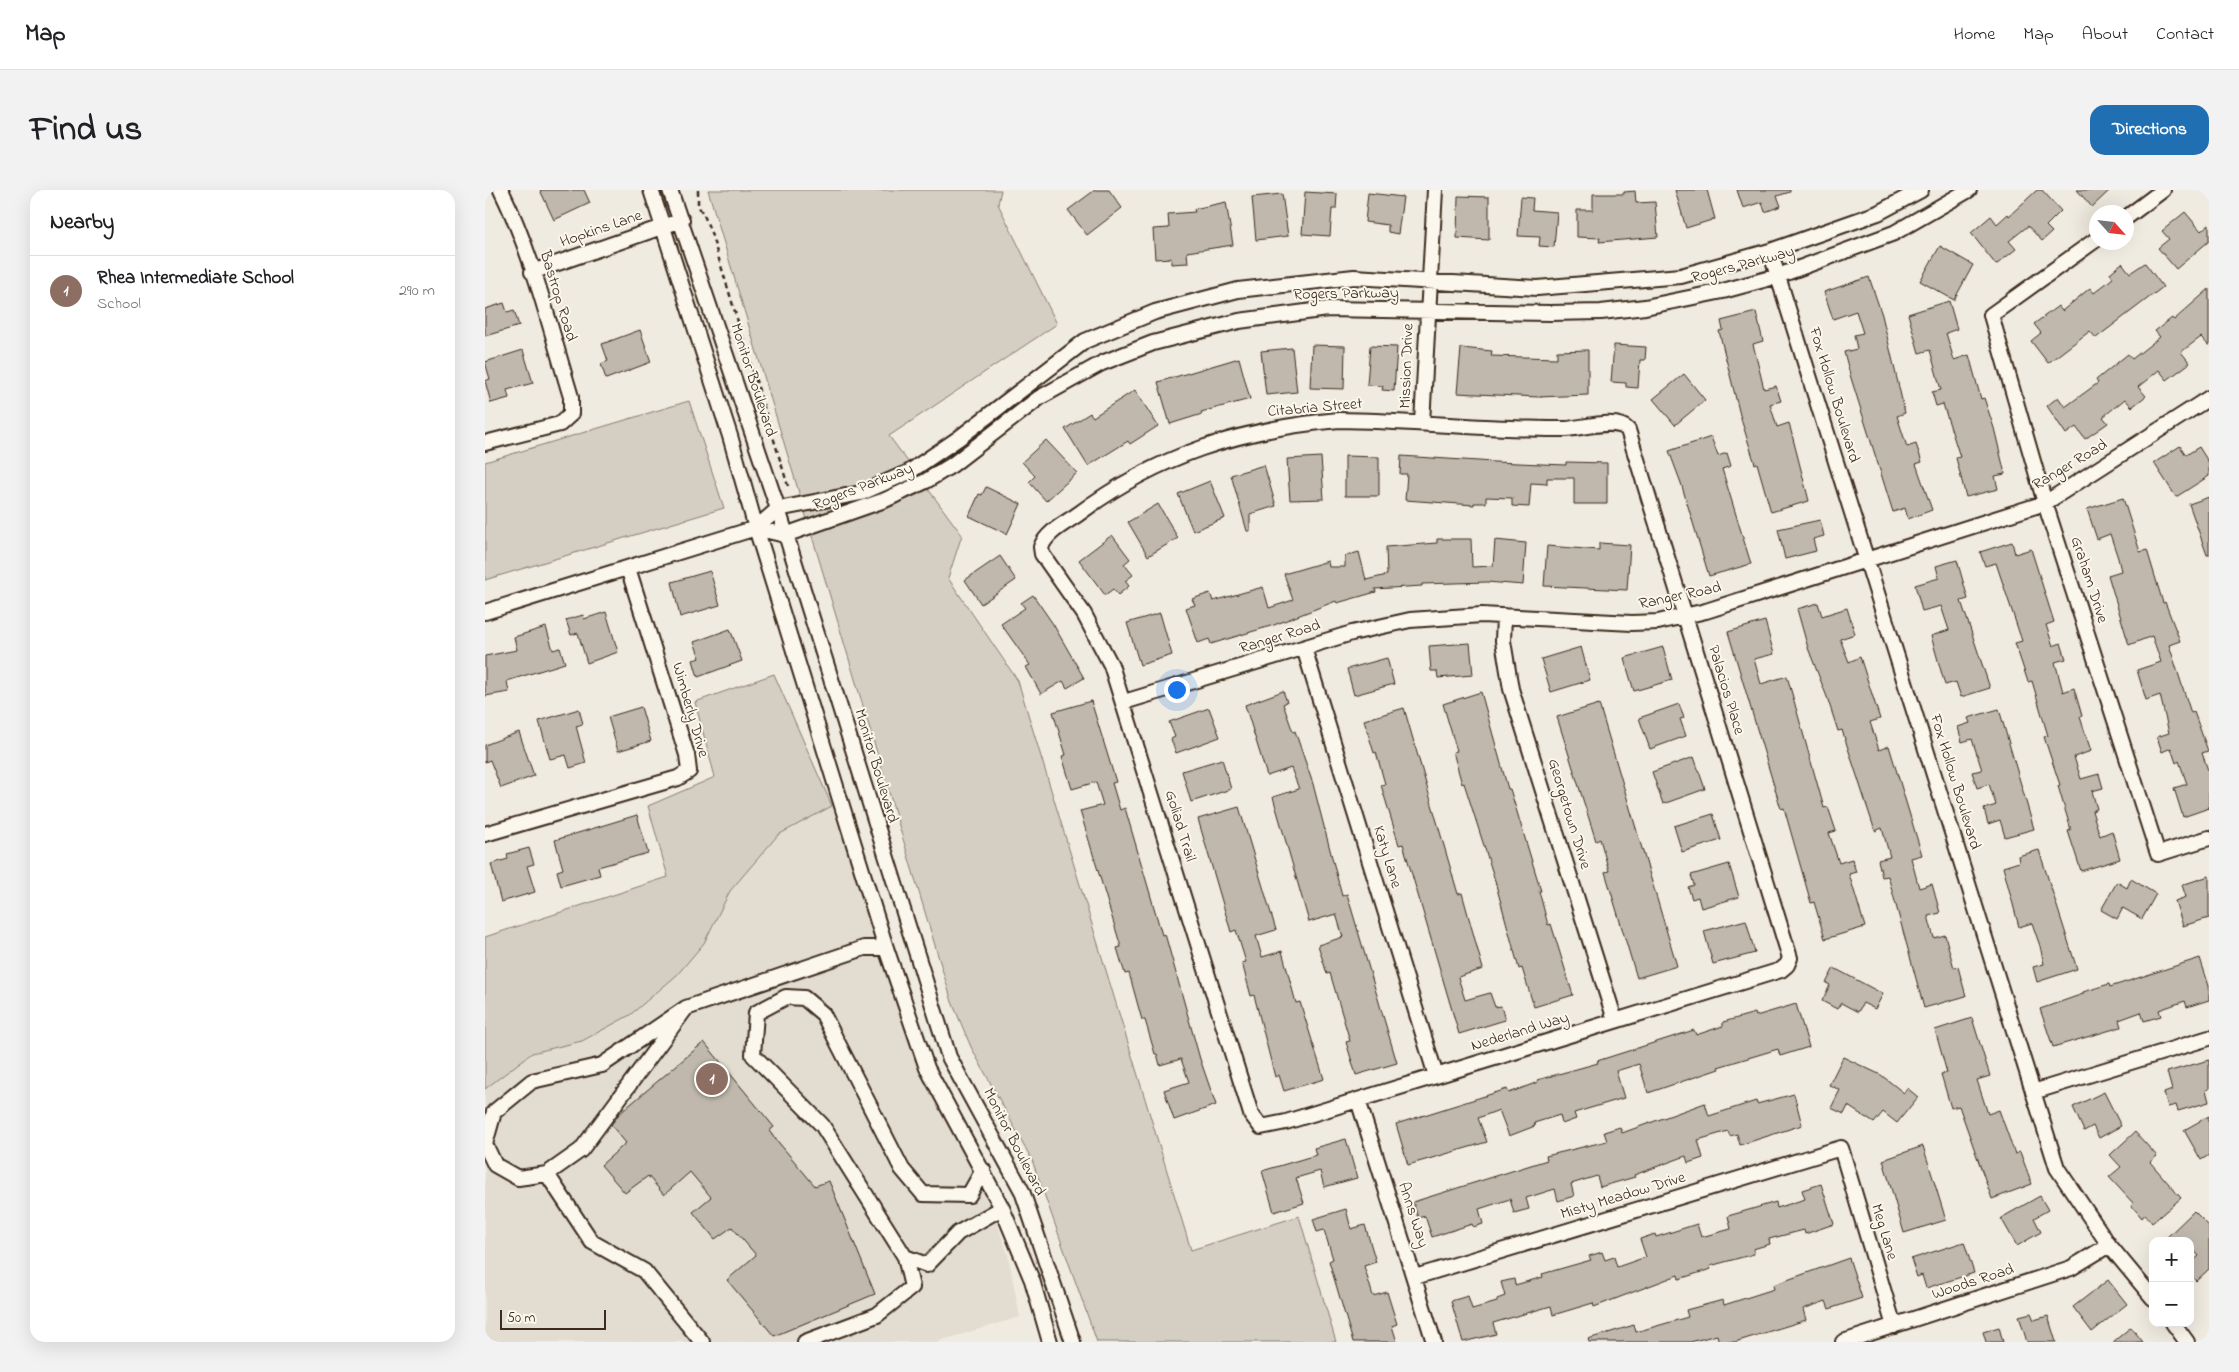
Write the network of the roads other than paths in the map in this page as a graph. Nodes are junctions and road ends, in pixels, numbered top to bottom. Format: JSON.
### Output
{"nodes":[{"id":1,"x":501,"y":190,"type":"edge"},
{"id":2,"x":651,"y":190,"type":"edge"},
{"id":3,"x":671,"y":190,"type":"edge"},
{"id":4,"x":1435,"y":190,"type":"edge"},
{"id":5,"x":1921,"y":190,"type":"edge"},
{"id":6,"x":1969,"y":190,"type":"edge"},
{"id":7,"x":2156,"y":192,"type":"edge"},
{"id":8,"x":2134,"y":211,"type":"edge"},
{"id":9,"x":682,"y":220,"type":"junction"},
{"id":10,"x":662,"y":227,"type":"junction"},
{"id":11,"x":2089,"y":245,"type":"edge"},
{"id":12,"x":1771,"y":251,"type":"junction"},
{"id":13,"x":533,"y":272,"type":"junction"},
{"id":14,"x":1778,"y":276,"type":"junction"},
{"id":15,"x":1429,"y":282,"type":"junction"},
{"id":16,"x":1427,"y":312,"type":"junction"},
{"id":17,"x":2207,"y":403,"type":"edge"},
{"id":18,"x":1422,"y":424,"type":"junction"},
{"id":19,"x":1625,"y":426,"type":"joint"},
{"id":20,"x":485,"y":443,"type":"edge"},
{"id":21,"x":2045,"y":503,"type":"junction"},
{"id":22,"x":778,"y":510,"type":"junction"},
{"id":23,"x":756,"y":528,"type":"junction"},
{"id":24,"x":785,"y":535,"type":"junction"},
{"id":25,"x":1041,"y":547,"type":"joint"},
{"id":26,"x":1867,"y":560,"type":"junction"},
{"id":27,"x":628,"y":568,"type":"junction"},
{"id":28,"x":485,"y":612,"type":"edge"},
{"id":29,"x":1504,"y":616,"type":"junction"},
{"id":30,"x":1685,"y":616,"type":"junction"},
{"id":31,"x":1304,"y":648,"type":"junction"},
{"id":32,"x":1123,"y":702,"type":"junction"},
{"id":33,"x":485,"y":834,"type":"edge"},
{"id":34,"x":2209,"y":838,"type":"edge"},
{"id":35,"x":886,"y":948,"type":"junction"},
{"id":36,"x":1787,"y":965,"type":"joint"},
{"id":37,"x":686,"y":1008,"type":"junction"},
{"id":38,"x":1615,"y":1020,"type":"junction"},
{"id":39,"x":2209,"y":1038,"type":"edge"},
{"id":40,"x":1436,"y":1076,"type":"junction"},
{"id":41,"x":2033,"y":1092,"type":"junction"},
{"id":42,"x":1358,"y":1100,"type":"junction"},
{"id":43,"x":1261,"y":1126,"type":"joint"},
{"id":44,"x":1841,"y":1148,"type":"joint"},
{"id":45,"x":983,"y":1170,"type":"junction"},
{"id":46,"x":547,"y":1174,"type":"junction"},
{"id":47,"x":1002,"y":1208,"type":"junction"},
{"id":48,"x":2109,"y":1245,"type":"junction"},
{"id":49,"x":905,"y":1258,"type":"junction"},
{"id":50,"x":1415,"y":1277,"type":"junction"},
{"id":51,"x":2149,"y":1293,"type":"edge"},
{"id":52,"x":1894,"y":1326,"type":"junction"},
{"id":53,"x":2176,"y":1327,"type":"edge"},
{"id":54,"x":702,"y":1342,"type":"edge"},
{"id":55,"x":805,"y":1342,"type":"edge"},
{"id":56,"x":1051,"y":1342,"type":"edge"},
{"id":57,"x":1073,"y":1342,"type":"edge"},
{"id":58,"x":1434,"y":1342,"type":"edge"},
{"id":59,"x":1843,"y":1342,"type":"edge"},
{"id":60,"x":2187,"y":1342,"type":"edge"}],
"edges":[{"from":1,"to":13,"type":"street","name":"Bastrop Road"},
{"from":2,"to":10,"type":"street"},
{"from":3,"to":9,"type":"street","name":"Monitor Boulevard"},
{"from":4,"to":15,"type":"street","name":"Mission Drive"},
{"from":5,"to":12,"type":"street","name":"Rogers Parkway"},
{"from":6,"to":14,"type":"street","name":"Rogers Parkway"},
{"from":7,"to":8,"type":"street"},
{"from":9,"to":10,"type":"street","name":"Hopkins Lane"},
{"from":9,"to":22,"type":"street","name":"Monitor Boulevard"},
{"from":10,"to":13,"type":"street","name":"Hopkins Lane"},
{"from":10,"to":23,"type":"street"},
{"from":11,"to":21,"type":"street","name":"Graham Drive"},
{"from":12,"to":14,"type":"street","name":"Fox Hollow Boulevard"},
{"from":12,"to":15,"type":"street","name":"Rogers Parkway"},
{"from":13,"to":20,"type":"street","name":"Bastrop Road"},
{"from":14,"to":16,"type":"street","name":"Rogers Parkway"},
{"from":14,"to":26,"type":"street","name":"Fox Hollow Boulevard"},
{"from":15,"to":16,"type":"street","name":"Mission Drive"},
{"from":15,"to":22,"type":"street","name":"Rogers Parkway"},
{"from":16,"to":18,"type":"street","name":"Mission Drive"},
{"from":16,"to":24,"type":"street","name":"Rogers Parkway"},
{"from":17,"to":21,"type":"street","name":"Ranger Road"},
{"from":18,"to":19,"type":"street","name":"Citabria Street"},
{"from":18,"to":25,"type":"street","name":"Citabria Street"},
{"from":19,"to":30,"type":"street","name":"Palacios Place"},
{"from":21,"to":26,"type":"street","name":"Ranger Road"},
{"from":21,"to":34,"type":"street","name":"Graham Drive"},
{"from":22,"to":23,"type":"street","name":"Rogers Parkway"},
{"from":22,"to":24,"type":"street","name":"Monitor Boulevard"},
{"from":23,"to":24,"type":"street"},
{"from":23,"to":27,"type":"street","name":"Rogers Parkway"},
{"from":23,"to":35,"type":"street"},
{"from":24,"to":57,"type":"street","name":"Monitor Boulevard"},
{"from":25,"to":32,"type":"street","name":"Goliad Trail"},
{"from":26,"to":30,"type":"street","name":"Ranger Road"},
{"from":26,"to":41,"type":"street","name":"Fox Hollow Boulevard"},
{"from":27,"to":28,"type":"street","name":"Rogers Parkway"},
{"from":27,"to":33,"type":"street","name":"Wimberly Drive"},
{"from":29,"to":30,"type":"street","name":"Ranger Road"},
{"from":29,"to":31,"type":"street","name":"Ranger Road"},
{"from":29,"to":38,"type":"street","name":"Georgetown Drive"},
{"from":30,"to":36,"type":"street","name":"Palacios Place"},
{"from":31,"to":32,"type":"street","name":"Ranger Road"},
{"from":31,"to":40,"type":"street","name":"Katy Lane"},
{"from":32,"to":43,"type":"street","name":"Goliad Trail"},
{"from":35,"to":37,"type":"street"},
{"from":35,"to":45,"type":"street"},
{"from":36,"to":38,"type":"street","name":"Nederland Way"},
{"from":37,"to":46,"type":"street"},
{"from":37,"to":46,"type":"street"},
{"from":38,"to":40,"type":"street","name":"Nederland Way"},
{"from":39,"to":41,"type":"street"},
{"from":40,"to":42,"type":"street","name":"Nederland Way"},
{"from":41,"to":48,"type":"street","name":"Fox Hollow Boulevard"},
{"from":42,"to":43,"type":"street","name":"Nederland Way"},
{"from":42,"to":50,"type":"street","name":"Anns Way"},
{"from":44,"to":50,"type":"street","name":"Misty Meadow Drive"},
{"from":44,"to":52,"type":"street","name":"Meg Lane"},
{"from":45,"to":47,"type":"street"},
{"from":45,"to":49,"type":"street"},
{"from":46,"to":54,"type":"street"},
{"from":47,"to":49,"type":"street"},
{"from":47,"to":56,"type":"street"},
{"from":48,"to":51,"type":"street","name":"Fox Hollow Boulevard"},
{"from":48,"to":52,"type":"street","name":"Woods Road"},
{"from":49,"to":55,"type":"street"},
{"from":50,"to":58,"type":"street","name":"Anns Way"},
{"from":52,"to":59,"type":"street","name":"Woods Road"},
{"from":53,"to":60,"type":"street"}]}
